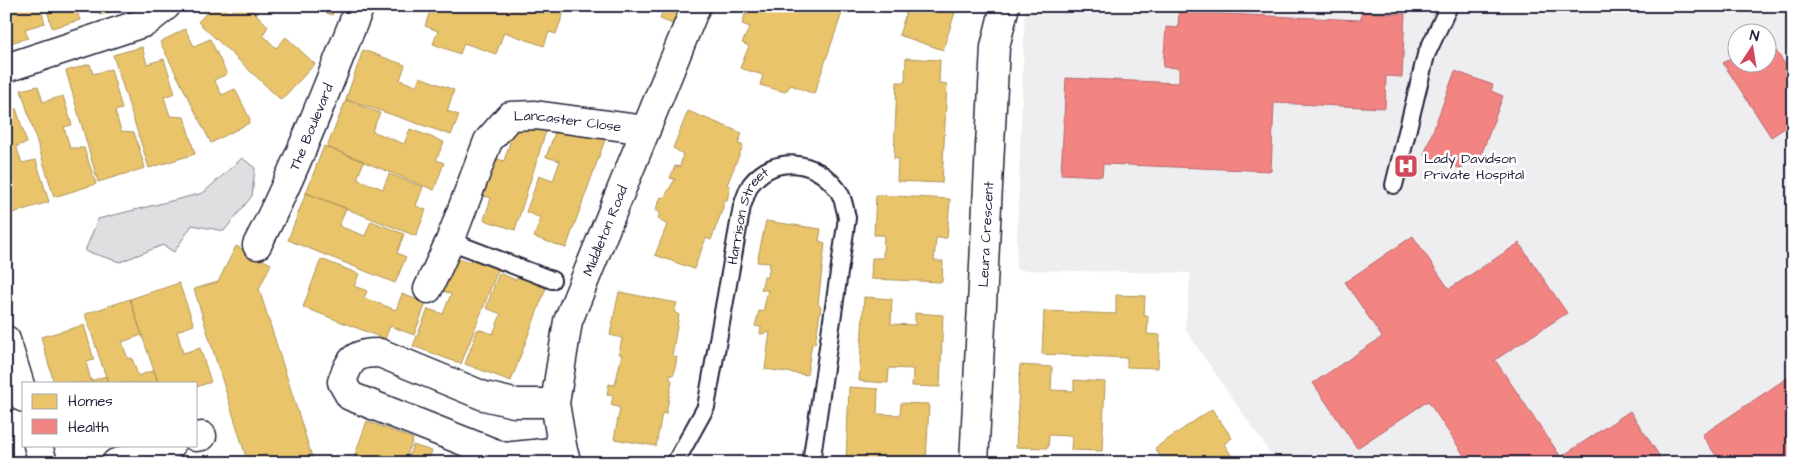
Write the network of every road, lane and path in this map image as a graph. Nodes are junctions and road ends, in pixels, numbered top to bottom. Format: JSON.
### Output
{"nodes":[{"id":1,"x":166,"y":6,"type":"edge"},
{"id":2,"x":360,"y":6,"type":"edge"},
{"id":3,"x":696,"y":6,"type":"edge"},
{"id":4,"x":1005,"y":6,"type":"edge"},
{"id":5,"x":1449,"y":6,"type":"edge"},
{"id":6,"x":6,"y":68,"type":"edge"},
{"id":7,"x":646,"y":130,"type":"junction"},
{"id":8,"x":1394,"y":186,"type":"dead end"},
{"id":9,"x":450,"y":241,"type":"junction"},
{"id":10,"x":257,"y":246,"type":"dead end"},
{"id":11,"x":552,"y":280,"type":"dead end"},
{"id":12,"x":428,"y":289,"type":"dead end"},
{"id":13,"x":6,"y":340,"type":"edge"},
{"id":14,"x":22,"y":392,"type":"edge"},
{"id":15,"x":555,"y":403,"type":"junction"},
{"id":16,"x":38,"y":446,"type":"edge"},
{"id":17,"x":168,"y":446,"type":"edge"},
{"id":18,"x":565,"y":457,"type":"edge"},
{"id":19,"x":43,"y":463,"type":"edge"},
{"id":20,"x":116,"y":463,"type":"edge"},
{"id":21,"x":675,"y":463,"type":"edge"},
{"id":22,"x":811,"y":463,"type":"edge"},
{"id":23,"x":974,"y":463,"type":"edge"}],
"edges":[{"from":1,"to":6,"type":"street"},
{"from":2,"to":10,"type":"street","name":"The Boulevard"},
{"from":3,"to":7,"type":"street","name":"Middleton Road"},
{"from":4,"to":23,"type":"street","name":"Leura Crescent"},
{"from":5,"to":8,"type":"lane"},
{"from":7,"to":9,"type":"street","name":"Lancaster Close"},
{"from":7,"to":15,"type":"street","name":"Middleton Road"},
{"from":9,"to":11,"type":"lane"},
{"from":9,"to":12,"type":"street","name":"Lancaster Close"},
{"from":13,"to":14,"type":"street"},
{"from":15,"to":18,"type":"street","name":"Middleton Road"},
{"from":15,"to":18,"type":"street"},
{"from":16,"to":19,"type":"street"},
{"from":17,"to":20,"type":"street"},
{"from":21,"to":22,"type":"lane","name":"Harrison Street"}]}
